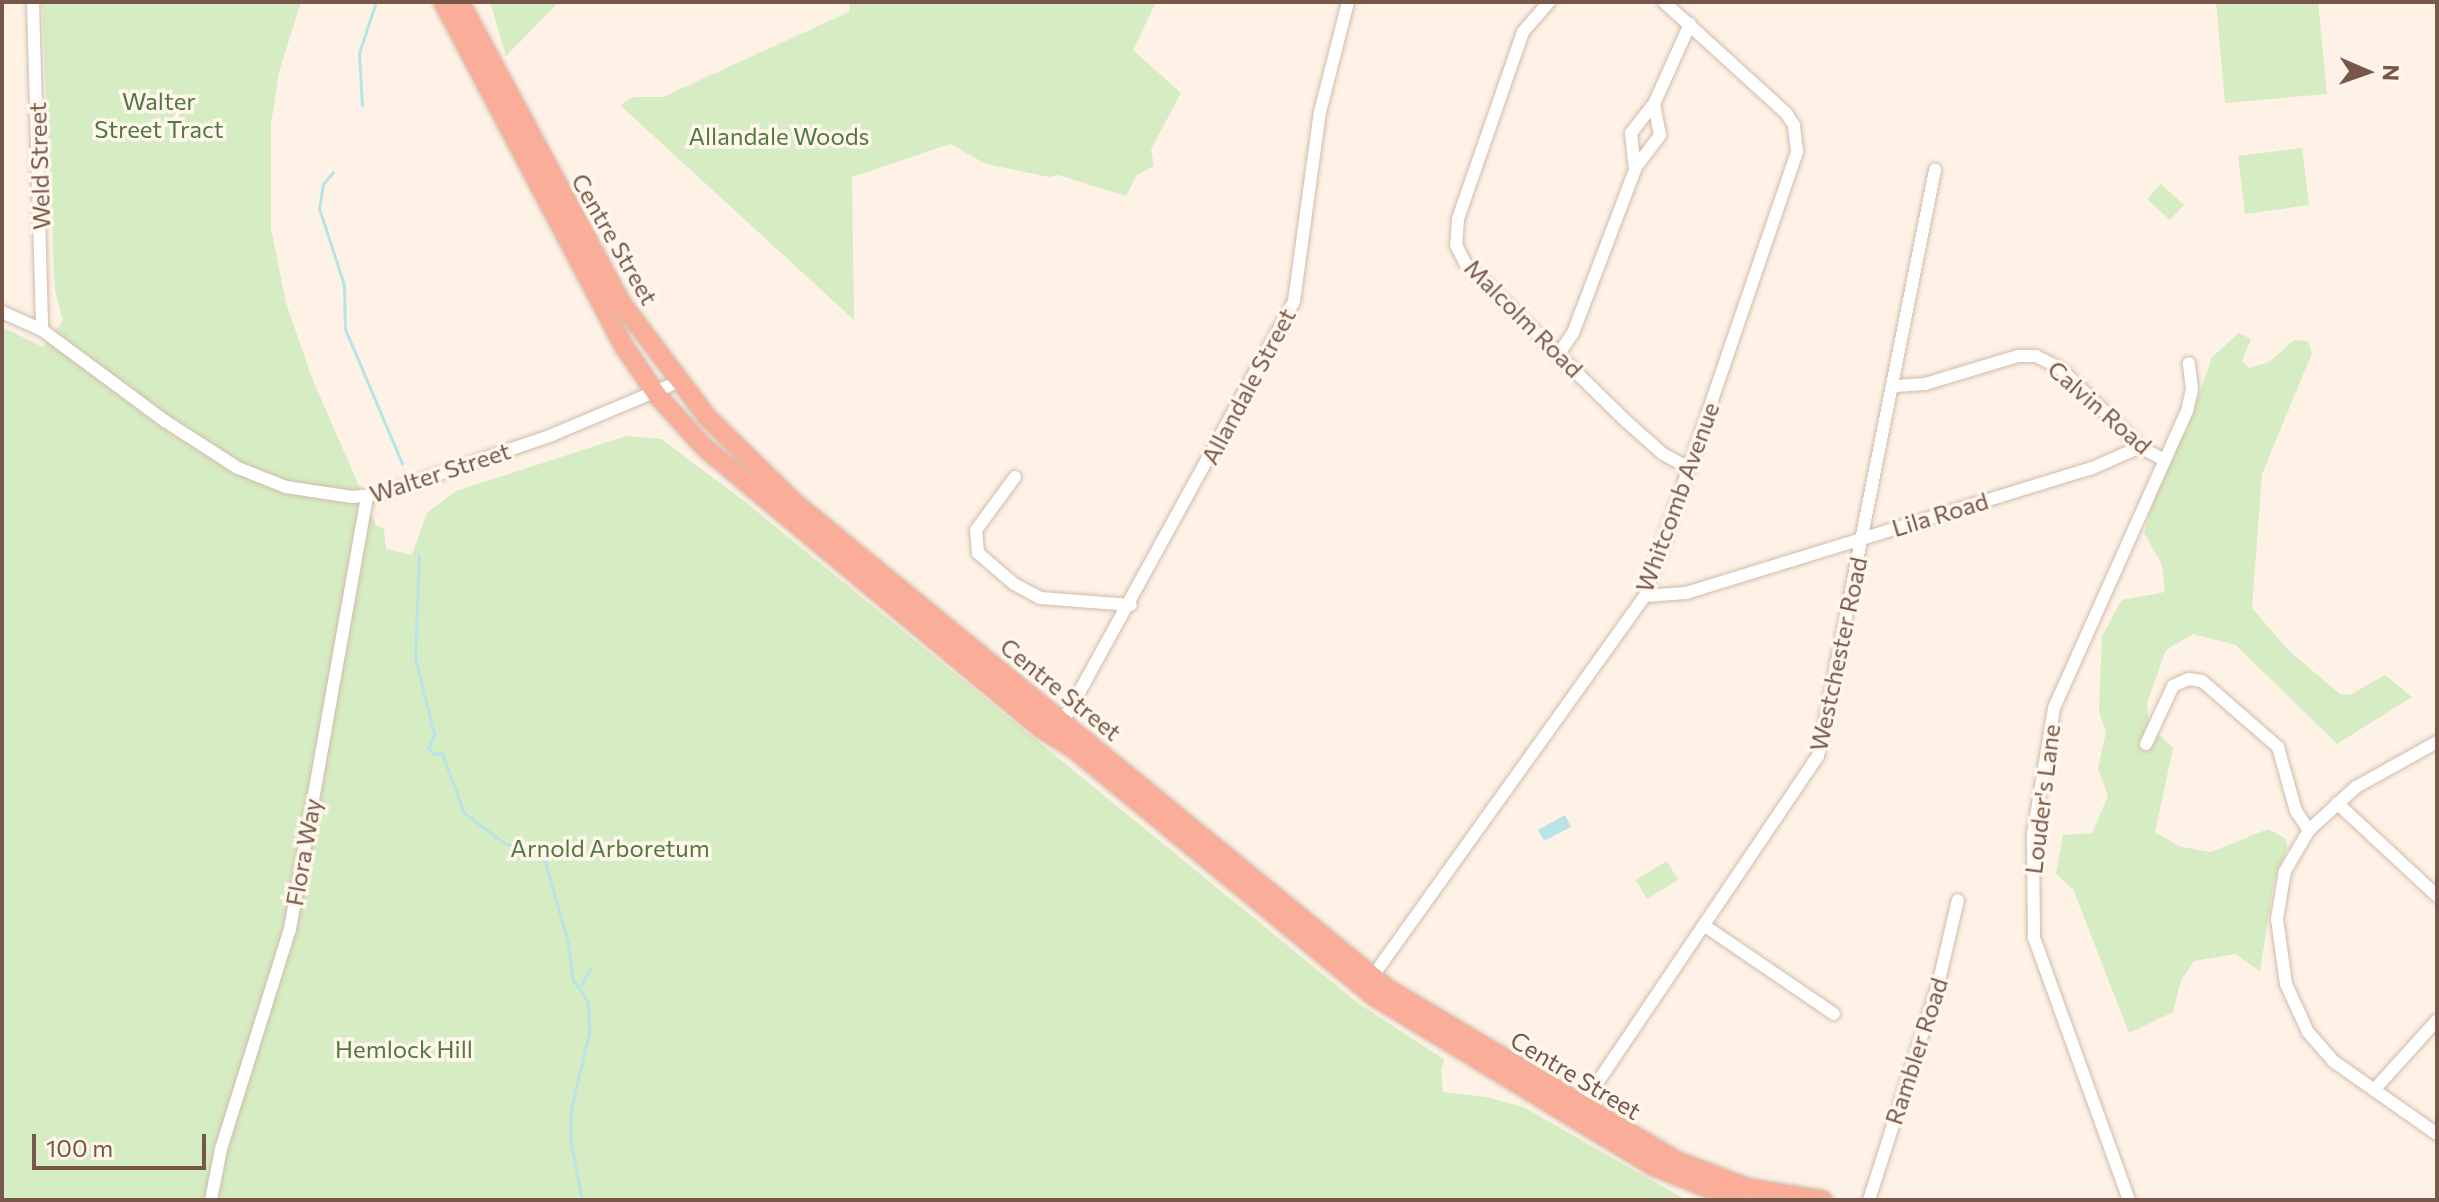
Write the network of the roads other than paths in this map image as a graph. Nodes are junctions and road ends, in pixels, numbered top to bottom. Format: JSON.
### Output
{"nodes":[{"id":1,"x":33,"y":2,"type":"edge"},
{"id":2,"x":443,"y":2,"type":"edge"},
{"id":3,"x":460,"y":2,"type":"edge"},
{"id":4,"x":476,"y":2,"type":"edge"},
{"id":5,"x":1348,"y":2,"type":"edge"},
{"id":6,"x":1549,"y":2,"type":"edge"},
{"id":7,"x":1664,"y":2,"type":"edge"},
{"id":8,"x":1690,"y":24,"type":"junction"},
{"id":9,"x":478,"y":33,"type":"junction"},
{"id":10,"x":1654,"y":104,"type":"junction"},
{"id":11,"x":1635,"y":170,"type":"junction"},
{"id":12,"x":1935,"y":170,"type":"dead end"},
{"id":13,"x":2,"y":312,"type":"edge"},
{"id":14,"x":42,"y":330,"type":"junction"},
{"id":15,"x":1558,"y":355,"type":"junction"},
{"id":16,"x":2189,"y":363,"type":"dead end"},
{"id":17,"x":678,"y":382,"type":"junction"},
{"id":18,"x":1895,"y":386,"type":"junction"},
{"id":19,"x":657,"y":395,"type":"junction"},
{"id":20,"x":2140,"y":447,"type":"junction"},
{"id":21,"x":2164,"y":460,"type":"junction"},
{"id":22,"x":1687,"y":467,"type":"junction"},
{"id":23,"x":1015,"y":477,"type":"dead end"},
{"id":24,"x":367,"y":497,"type":"junction"},
{"id":25,"x":1863,"y":536,"type":"junction"},
{"id":26,"x":1645,"y":596,"type":"junction"},
{"id":27,"x":1131,"y":605,"type":"junction"},
{"id":28,"x":1059,"y":730,"type":"junction"},
{"id":29,"x":2437,"y":742,"type":"edge"},
{"id":30,"x":2146,"y":744,"type":"dead end"},
{"id":31,"x":2337,"y":803,"type":"junction"},
{"id":32,"x":2309,"y":830,"type":"junction"},
{"id":33,"x":2437,"y":896,"type":"edge"},
{"id":34,"x":1958,"y":900,"type":"dead end"},
{"id":35,"x":1705,"y":926,"type":"junction"},
{"id":36,"x":1368,"y":983,"type":"junction"},
{"id":37,"x":1834,"y":1014,"type":"dead end"},
{"id":38,"x":2437,"y":1020,"type":"edge"},
{"id":39,"x":2374,"y":1090,"type":"junction"},
{"id":40,"x":1577,"y":1112,"type":"junction"},
{"id":41,"x":2437,"y":1134,"type":"edge"},
{"id":42,"x":211,"y":1200,"type":"edge"},
{"id":43,"x":1737,"y":1200,"type":"edge"},
{"id":44,"x":1823,"y":1200,"type":"edge"},
{"id":45,"x":1869,"y":1200,"type":"edge"},
{"id":46,"x":2129,"y":1200,"type":"edge"}],
"edges":[{"from":1,"to":14,"type":"street","name":"Weld Street"},
{"from":2,"to":19,"type":"highway","name":"Centre Street"},
{"from":3,"to":9,"type":"highway","name":"Centre Street"},
{"from":4,"to":9,"type":"highway"},
{"from":5,"to":27,"type":"street","name":"Allandale Street"},
{"from":6,"to":15,"type":"street","name":"Malcolm Road"},
{"from":7,"to":8,"type":"street"},
{"from":8,"to":10,"type":"street"},
{"from":8,"to":22,"type":"street","name":"Whitcomb Avenue"},
{"from":9,"to":17,"type":"highway","name":"Centre Street"},
{"from":10,"to":11,"type":"street"},
{"from":10,"to":11,"type":"street"},
{"from":11,"to":15,"type":"street"},
{"from":12,"to":18,"type":"street","name":"Westchester Road"},
{"from":13,"to":14,"type":"street","name":"Walter Street"},
{"from":14,"to":24,"type":"street","name":"Walter Street"},
{"from":15,"to":22,"type":"street","name":"Malcolm Road"},
{"from":16,"to":21,"type":"street","name":"Louder's Lane"},
{"from":17,"to":19,"type":"street","name":"Walter Street"},
{"from":17,"to":28,"type":"highway","name":"Centre Street"},
{"from":18,"to":20,"type":"street","name":"Calvin Road"},
{"from":18,"to":25,"type":"street","name":"Westchester Road"},
{"from":19,"to":24,"type":"street","name":"Walter Street"},
{"from":19,"to":28,"type":"highway","name":"Centre Street"},
{"from":20,"to":21,"type":"street","name":"Calvin Road"},
{"from":20,"to":25,"type":"street","name":"Lila Road"},
{"from":21,"to":46,"type":"street","name":"Louder's Lane"},
{"from":22,"to":26,"type":"street","name":"Whitcomb Avenue"},
{"from":23,"to":27,"type":"street"},
{"from":24,"to":42,"type":"street","name":"Flora Way"},
{"from":25,"to":26,"type":"street","name":"Lila Road"},
{"from":25,"to":35,"type":"street","name":"Westchester Road"},
{"from":26,"to":36,"type":"street","name":"Whitcomb Avenue"},
{"from":27,"to":28,"type":"street","name":"Allandale Street"},
{"from":28,"to":36,"type":"highway","name":"Centre Street"},
{"from":29,"to":31,"type":"street"},
{"from":30,"to":32,"type":"street"},
{"from":31,"to":32,"type":"street"},
{"from":31,"to":33,"type":"street"},
{"from":32,"to":39,"type":"street"},
{"from":34,"to":45,"type":"street","name":"Rambler Road"},
{"from":35,"to":37,"type":"street"},
{"from":35,"to":40,"type":"street","name":"Westchester Road"},
{"from":36,"to":40,"type":"highway","name":"Centre Street"},
{"from":38,"to":39,"type":"street"},
{"from":39,"to":41,"type":"street"},
{"from":40,"to":43,"type":"highway","name":"Centre Street"},
{"from":40,"to":44,"type":"highway","name":"Centre Street"}]}
